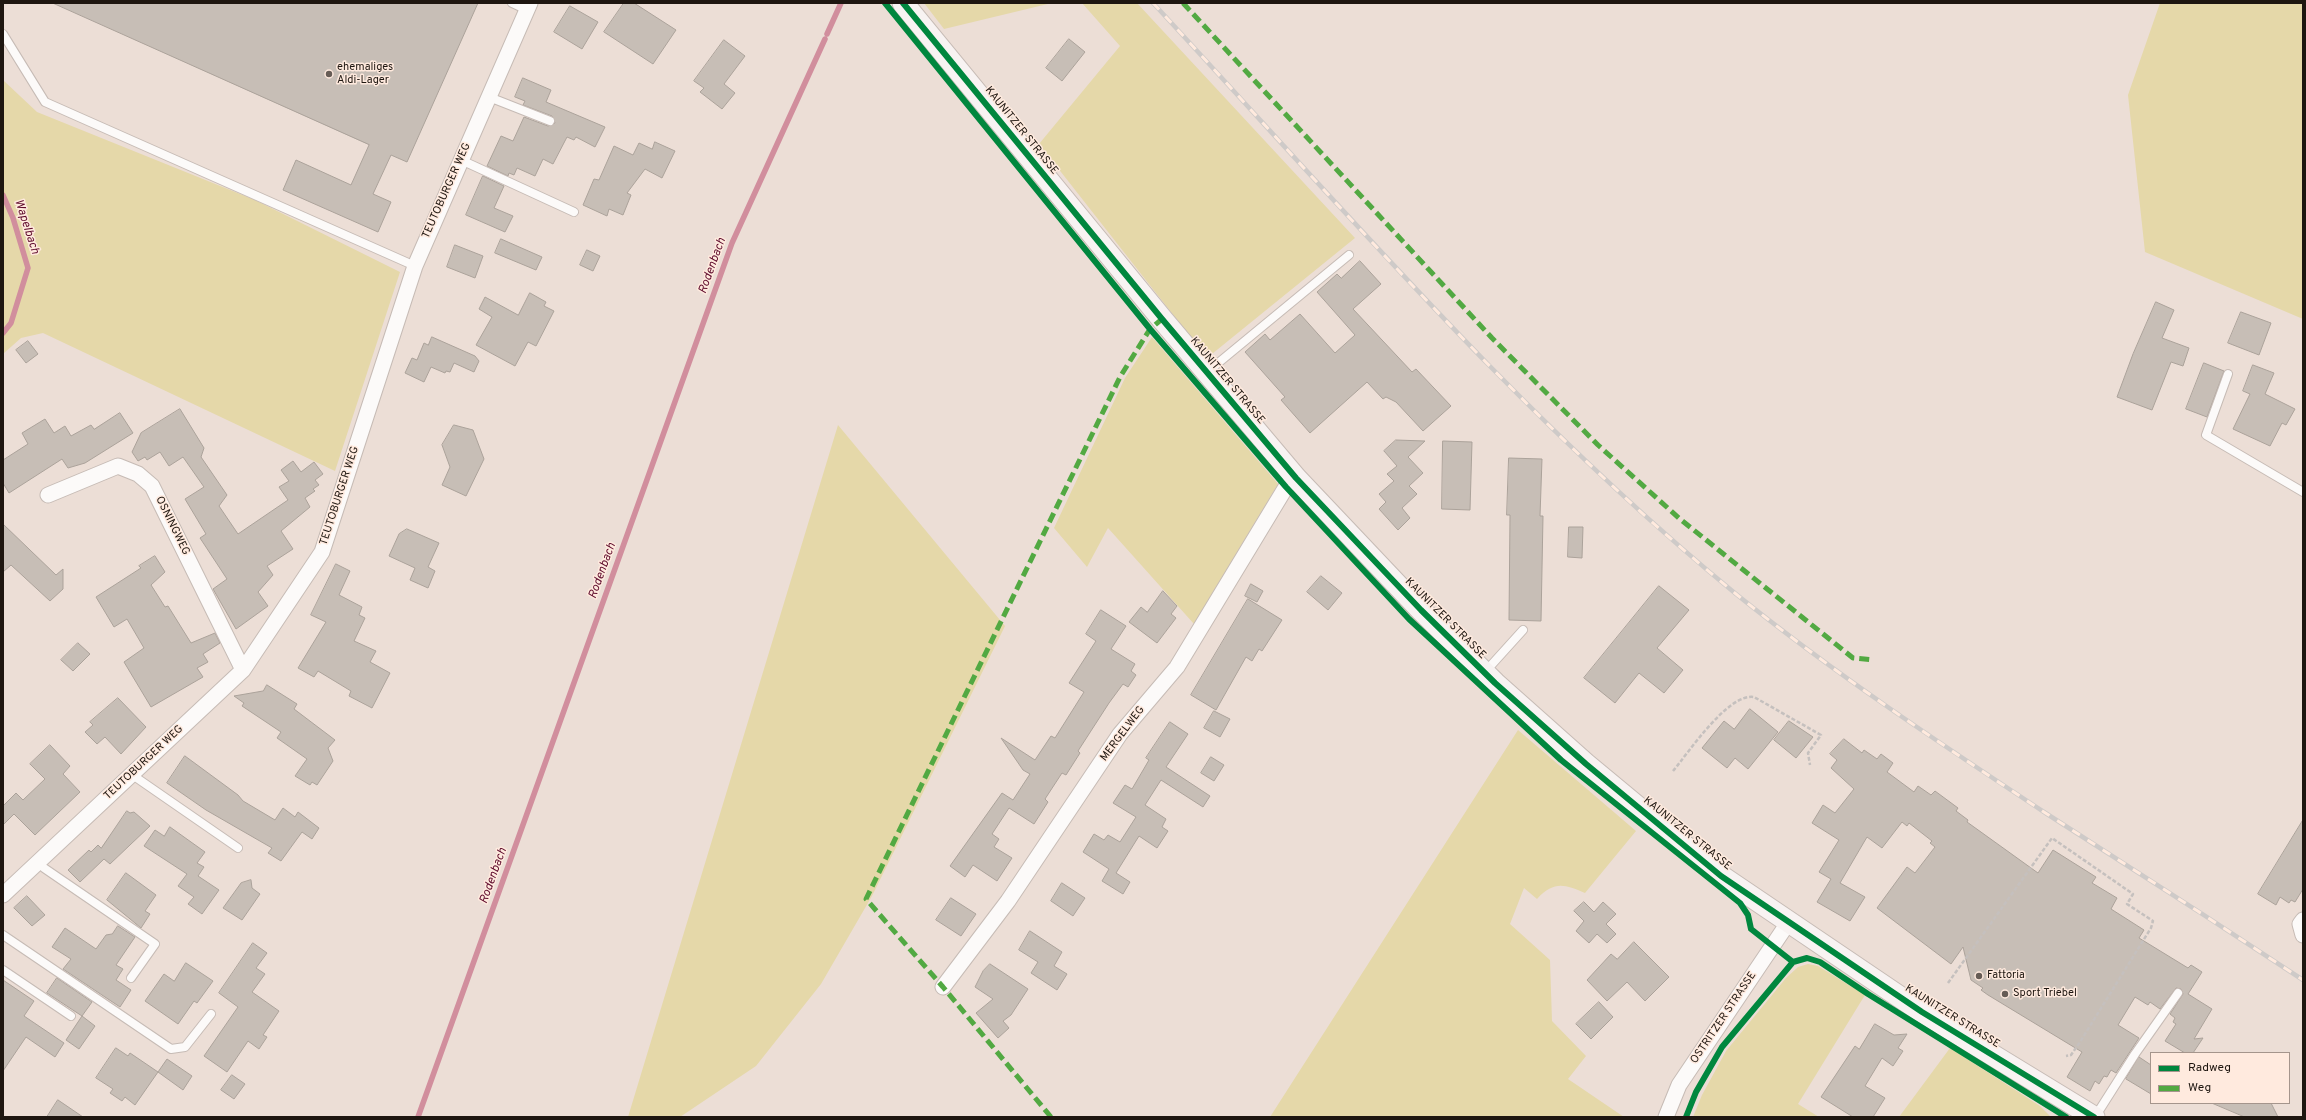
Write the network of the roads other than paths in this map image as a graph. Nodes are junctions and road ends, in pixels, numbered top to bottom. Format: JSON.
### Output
{"nodes":[{"id":1,"x":512,"y":3,"type":"edge"},
{"id":2,"x":903,"y":3,"type":"edge"},
{"id":3,"x":529,"y":6,"type":"edge"},
{"id":4,"x":3,"y":34,"type":"edge"},
{"id":5,"x":489,"y":97,"type":"junction"},
{"id":6,"x":550,"y":121,"type":"dead end"},
{"id":7,"x":461,"y":160,"type":"junction"},
{"id":8,"x":574,"y":212,"type":"dead end"},
{"id":9,"x":1349,"y":255,"type":"dead end"},
{"id":10,"x":414,"y":266,"type":"junction"},
{"id":11,"x":1206,"y":373,"type":"junction"},
{"id":12,"x":2228,"y":374,"type":"dead end"},
{"id":13,"x":1296,"y":478,"type":"junction"},
{"id":14,"x":2303,"y":492,"type":"edge"},
{"id":15,"x":48,"y":495,"type":"dead end"},
{"id":16,"x":1523,"y":630,"type":"dead end"},
{"id":17,"x":243,"y":670,"type":"junction"},
{"id":18,"x":1484,"y":672,"type":"junction"},
{"id":19,"x":132,"y":774,"type":"junction"},
{"id":20,"x":238,"y":848,"type":"dead end"},
{"id":21,"x":38,"y":862,"type":"junction"},
{"id":22,"x":3,"y":895,"type":"edge"},
{"id":23,"x":2303,"y":920,"type":"edge"},
{"id":24,"x":1788,"y":923,"type":"junction"},
{"id":25,"x":3,"y":935,"type":"edge"},
{"id":26,"x":2303,"y":935,"type":"edge"},
{"id":27,"x":3,"y":970,"type":"edge"},
{"id":28,"x":131,"y":978,"type":"dead end"},
{"id":29,"x":943,"y":986,"type":"dead end"},
{"id":30,"x":2178,"y":993,"type":"dead end"},
{"id":31,"x":211,"y":1014,"type":"dead end"},
{"id":32,"x":71,"y":1016,"type":"dead end"},
{"id":33,"x":1666,"y":1117,"type":"edge"},
{"id":34,"x":2095,"y":1117,"type":"edge"}],
"edges":[{"from":1,"to":3,"type":"lane"},
{"from":2,"to":11,"type":"street","name":"KAUNITZER STRASSE"},
{"from":3,"to":5,"type":"street","name":"TEUTOBURGER WEG"},
{"from":4,"to":10,"type":"lane"},
{"from":5,"to":6,"type":"lane"},
{"from":5,"to":7,"type":"street","name":"TEUTOBURGER WEG"},
{"from":7,"to":8,"type":"lane"},
{"from":7,"to":10,"type":"street","name":"TEUTOBURGER WEG"},
{"from":9,"to":11,"type":"lane"},
{"from":10,"to":17,"type":"street","name":"TEUTOBURGER WEG"},
{"from":11,"to":13,"type":"street","name":"KAUNITZER STRASSE"},
{"from":12,"to":14,"type":"lane"},
{"from":13,"to":18,"type":"street","name":"KAUNITZER STRASSE"},
{"from":13,"to":29,"type":"street","name":"MERGELWEG"},
{"from":15,"to":17,"type":"street","name":"OSNINGWEG"},
{"from":16,"to":18,"type":"lane"},
{"from":17,"to":19,"type":"street","name":"TEUTOBURGER WEG"},
{"from":18,"to":24,"type":"street","name":"KAUNITZER STRASSE"},
{"from":19,"to":20,"type":"lane"},
{"from":19,"to":21,"type":"street","name":"TEUTOBURGER WEG"},
{"from":21,"to":22,"type":"street","name":"TEUTOBURGER WEG"},
{"from":21,"to":28,"type":"lane"},
{"from":23,"to":26,"type":"street"},
{"from":24,"to":33,"type":"street","name":"OSTRITZER STRASSE"},
{"from":24,"to":34,"type":"street","name":"KAUNITZER STRASSE"},
{"from":25,"to":31,"type":"lane"},
{"from":27,"to":32,"type":"lane"},
{"from":30,"to":34,"type":"lane"}]}
